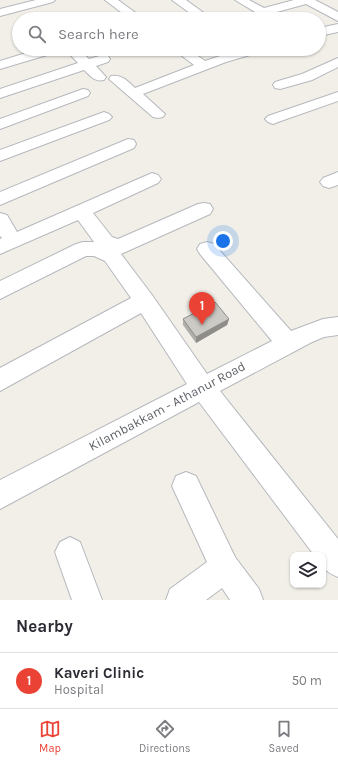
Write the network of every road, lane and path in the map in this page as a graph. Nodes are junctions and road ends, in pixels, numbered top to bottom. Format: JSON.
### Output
{"nodes":[{"id":1,"x":46,"y":0,"type":"edge"},
{"id":2,"x":112,"y":0,"type":"edge"},
{"id":3,"x":178,"y":0,"type":"edge"},
{"id":4,"x":241,"y":0,"type":"edge"},
{"id":5,"x":128,"y":12,"type":"edge"},
{"id":6,"x":196,"y":12,"type":"edge"},
{"id":7,"x":263,"y":12,"type":"joint"},
{"id":8,"x":0,"y":13,"type":"edge"},
{"id":9,"x":338,"y":17,"type":"edge"},
{"id":10,"x":338,"y":28,"type":"edge"},
{"id":11,"x":326,"y":31,"type":"edge"},
{"id":12,"x":29,"y":56,"type":"edge"},
{"id":13,"x":78,"y":56,"type":"edge"},
{"id":14,"x":189,"y":56,"type":"edge"},
{"id":15,"x":234,"y":56,"type":"edge"},
{"id":16,"x":103,"y":59,"type":"dead end"},
{"id":17,"x":338,"y":62,"type":"edge"},
{"id":18,"x":0,"y":65,"type":"edge"},
{"id":19,"x":87,"y":65,"type":"junction"},
{"id":20,"x":204,"y":66,"type":"junction"},
{"id":21,"x":99,"y":77,"type":"dead end"},
{"id":22,"x":116,"y":79,"type":"dead end"},
{"id":23,"x":280,"y":85,"type":"dead end"},
{"id":24,"x":83,"y":93,"type":"dead end"},
{"id":25,"x":0,"y":94,"type":"edge"},
{"id":26,"x":134,"y":94,"type":"junction"},
{"id":27,"x":338,"y":96,"type":"edge"},
{"id":28,"x":158,"y":114,"type":"dead end"},
{"id":29,"x":104,"y":116,"type":"dead end"},
{"id":30,"x":273,"y":119,"type":"dead end"},
{"id":31,"x":0,"y":124,"type":"edge"},
{"id":32,"x":128,"y":144,"type":"dead end"},
{"id":33,"x":0,"y":156,"type":"edge"},
{"id":34,"x":152,"y":179,"type":"dead end"},
{"id":35,"x":0,"y":199,"type":"edge"},
{"id":36,"x":204,"y":209,"type":"dead end"},
{"id":37,"x":81,"y":211,"type":"junction"},
{"id":38,"x":0,"y":220,"type":"edge"},
{"id":39,"x":7,"y":244,"type":"edge"},
{"id":40,"x":207,"y":249,"type":"dead end"},
{"id":41,"x":0,"y":291,"type":"edge"},
{"id":42,"x":145,"y":301,"type":"junction"},
{"id":43,"x":338,"y":326,"type":"edge"},
{"id":44,"x":288,"y":343,"type":"junction"},
{"id":45,"x":0,"y":380,"type":"edge"},
{"id":46,"x":202,"y":388,"type":"junction"},
{"id":47,"x":186,"y":486,"type":"dead end"},
{"id":48,"x":0,"y":495,"type":"edge"},
{"id":49,"x":70,"y":552,"type":"dead end"},
{"id":50,"x":338,"y":562,"type":"edge"},
{"id":51,"x":225,"y":567,"type":"junction"},
{"id":52,"x":87,"y":600,"type":"edge"},
{"id":53,"x":181,"y":600,"type":"edge"},
{"id":54,"x":248,"y":600,"type":"edge"}],
"edges":[{"from":1,"to":8,"type":"street"},
{"from":2,"to":5,"type":"street"},
{"from":3,"to":6,"type":"street"},
{"from":4,"to":7,"type":"street"},
{"from":7,"to":9,"type":"street"},
{"from":10,"to":11,"type":"street"},
{"from":12,"to":18,"type":"street"},
{"from":13,"to":19,"type":"street"},
{"from":14,"to":20,"type":"street"},
{"from":15,"to":20,"type":"street"},
{"from":16,"to":19,"type":"street"},
{"from":17,"to":23,"type":"street"},
{"from":19,"to":21,"type":"street"},
{"from":19,"to":25,"type":"street"},
{"from":20,"to":26,"type":"street"},
{"from":22,"to":26,"type":"street"},
{"from":24,"to":31,"type":"street"},
{"from":26,"to":28,"type":"street"},
{"from":27,"to":30,"type":"street"},
{"from":29,"to":33,"type":"street"},
{"from":32,"to":35,"type":"street"},
{"from":34,"to":37,"type":"street"},
{"from":36,"to":37,"type":"street"},
{"from":37,"to":39,"type":"street"},
{"from":38,"to":39,"type":"street"},
{"from":40,"to":44,"type":"street"},
{"from":41,"to":42,"type":"street"},
{"from":42,"to":45,"type":"street"},
{"from":42,"to":46,"type":"street"},
{"from":43,"to":44,"type":"street","name":"Kilambakkam - Athanur Road"},
{"from":44,"to":46,"type":"street","name":"Kilambakkam - Athanur Road"},
{"from":46,"to":48,"type":"street","name":"Kilambakkam - Athanur Road"},
{"from":46,"to":50,"type":"street"},
{"from":47,"to":51,"type":"street"},
{"from":49,"to":52,"type":"street"},
{"from":51,"to":53,"type":"street"},
{"from":51,"to":54,"type":"street"}]}
